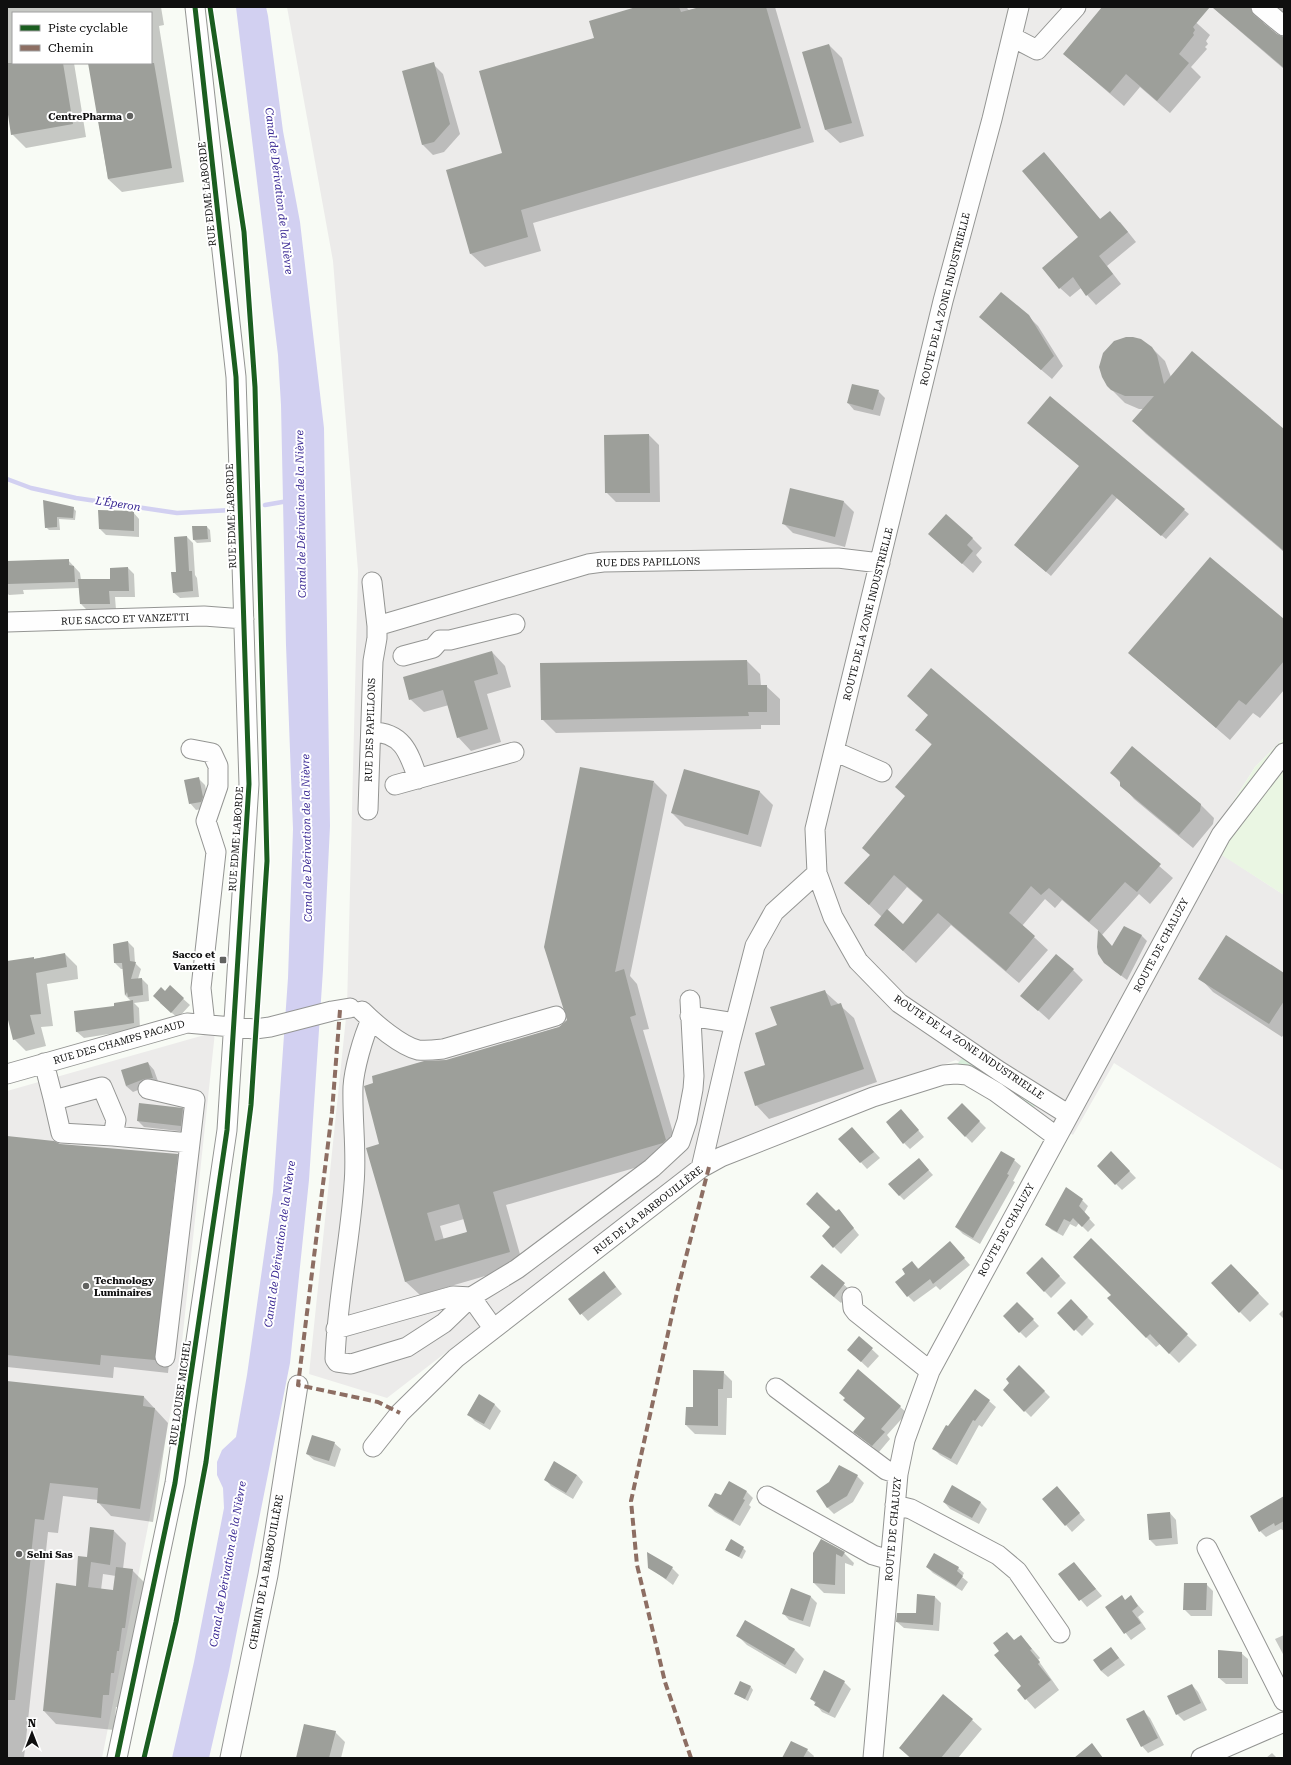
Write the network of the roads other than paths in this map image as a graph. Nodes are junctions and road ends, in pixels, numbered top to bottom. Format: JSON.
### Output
{"nodes":[{"id":1,"x":195,"y":7,"type":"edge"},
{"id":2,"x":1019,"y":7,"type":"edge"},
{"id":3,"x":1076,"y":7,"type":"edge"},
{"id":4,"x":1261,"y":7,"type":"edge"},
{"id":5,"x":1284,"y":26,"type":"edge"},
{"id":6,"x":1012,"y":37,"type":"junction"},
{"id":7,"x":880,"y":563,"type":"junction"},
{"id":8,"x":372,"y":582,"type":"dead end"},
{"id":9,"x":432,"y":610,"type":"junction"},
{"id":10,"x":244,"y":619,"type":"junction"},
{"id":11,"x":7,"y":622,"type":"edge"},
{"id":12,"x":515,"y":624,"type":"dead end"},
{"id":13,"x":377,"y":626,"type":"junction"},
{"id":14,"x":440,"y":640,"type":"junction"},
{"id":15,"x":403,"y":656,"type":"dead end"},
{"id":16,"x":371,"y":732,"type":"junction"},
{"id":17,"x":191,"y":749,"type":"dead end"},
{"id":18,"x":834,"y":751,"type":"junction"},
{"id":19,"x":514,"y":752,"type":"dead end"},
{"id":20,"x":1284,"y":753,"type":"edge"},
{"id":21,"x":882,"y":772,"type":"dead end"},
{"id":22,"x":418,"y":779,"type":"junction"},
{"id":23,"x":395,"y":785,"type":"dead end"},
{"id":24,"x":368,"y":810,"type":"dead end"},
{"id":25,"x":817,"y":873,"type":"junction"},
{"id":26,"x":353,"y":1012,"type":"junction"},
{"id":27,"x":556,"y":1016,"type":"dead end"},
{"id":28,"x":735,"y":1023,"type":"junction"},
{"id":29,"x":205,"y":1024,"type":"junction"},
{"id":30,"x":233,"y":1027,"type":"junction"},
{"id":31,"x":44,"y":1063,"type":"junction"},
{"id":32,"x":7,"y":1074,"type":"edge"},
{"id":33,"x":148,"y":1090,"type":"dead end"},
{"id":34,"x":53,"y":1098,"type":"junction"},
{"id":35,"x":1069,"y":1115,"type":"junction"},
{"id":36,"x":113,"y":1136,"type":"junction"},
{"id":37,"x":1057,"y":1137,"type":"junction"},
{"id":38,"x":190,"y":1143,"type":"junction"},
{"id":39,"x":701,"y":1168,"type":"junction"},
{"id":40,"x":471,"y":1297,"type":"junction"},
{"id":41,"x":852,"y":1297,"type":"dead end"},
{"id":42,"x":493,"y":1328,"type":"junction"},
{"id":43,"x":336,"y":1329,"type":"junction"},
{"id":44,"x":165,"y":1357,"type":"dead end"},
{"id":45,"x":930,"y":1371,"type":"junction"},
{"id":46,"x":298,"y":1385,"type":"dead end"},
{"id":47,"x":776,"y":1388,"type":"dead end"},
{"id":48,"x":374,"y":1447,"type":"dead end"},
{"id":49,"x":898,"y":1474,"type":"junction"},
{"id":50,"x":767,"y":1496,"type":"dead end"},
{"id":51,"x":895,"y":1505,"type":"junction"},
{"id":52,"x":1207,"y":1548,"type":"dead end"},
{"id":53,"x":890,"y":1560,"type":"junction"},
{"id":54,"x":1060,"y":1633,"type":"dead end"},
{"id":55,"x":1284,"y":1701,"type":"edge"},
{"id":56,"x":1284,"y":1722,"type":"edge"},
{"id":57,"x":117,"y":1758,"type":"edge"},
{"id":58,"x":230,"y":1758,"type":"edge"},
{"id":59,"x":873,"y":1758,"type":"edge"},
{"id":60,"x":1201,"y":1758,"type":"edge"}],
"edges":[{"from":1,"to":10,"type":"street","name":"RUE EDME LABORDE"},
{"from":2,"to":6,"type":"street","name":"ROUTE DE LA ZONE INDUSTRIELLE"},
{"from":3,"to":6,"type":"street"},
{"from":4,"to":5,"type":"street"},
{"from":6,"to":7,"type":"street","name":"ROUTE DE LA ZONE INDUSTRIELLE"},
{"from":7,"to":9,"type":"street","name":"RUE DES PAPILLONS"},
{"from":7,"to":18,"type":"street","name":"ROUTE DE LA ZONE INDUSTRIELLE"},
{"from":8,"to":13,"type":"street","name":"RUE DES PAPILLONS"},
{"from":9,"to":13,"type":"street","name":"RUE DES PAPILLONS"},
{"from":9,"to":14,"type":"street"},
{"from":10,"to":11,"type":"street","name":"RUE SACCO ET VANZETTI"},
{"from":10,"to":30,"type":"street","name":"RUE EDME LABORDE"},
{"from":12,"to":14,"type":"street"},
{"from":13,"to":16,"type":"street","name":"RUE DES PAPILLONS"},
{"from":14,"to":15,"type":"street"},
{"from":16,"to":22,"type":"street"},
{"from":16,"to":24,"type":"street","name":"RUE DES PAPILLONS"},
{"from":17,"to":29,"type":"street"},
{"from":18,"to":21,"type":"street"},
{"from":18,"to":25,"type":"street","name":"ROUTE DE LA ZONE INDUSTRIELLE"},
{"from":19,"to":22,"type":"street"},
{"from":20,"to":35,"type":"street","name":"ROUTE DE CHALUZY"},
{"from":22,"to":23,"type":"street"},
{"from":25,"to":28,"type":"street"},
{"from":25,"to":35,"type":"street","name":"ROUTE DE LA ZONE INDUSTRIELLE"},
{"from":26,"to":27,"type":"street"},
{"from":26,"to":30,"type":"street","name":"RUE DES CHAMPS PACAUD"},
{"from":26,"to":43,"type":"street"},
{"from":28,"to":39,"type":"street"},
{"from":28,"to":40,"type":"street"},
{"from":29,"to":30,"type":"street","name":"RUE DES CHAMPS PACAUD"},
{"from":29,"to":31,"type":"street","name":"RUE DES CHAMPS PACAUD"},
{"from":30,"to":57,"type":"street","name":"RUE LOUISE MICHEL"},
{"from":31,"to":32,"type":"street","name":"RUE DES CHAMPS PACAUD"},
{"from":31,"to":34,"type":"street"},
{"from":33,"to":38,"type":"street"},
{"from":34,"to":36,"type":"street"},
{"from":34,"to":36,"type":"street"},
{"from":35,"to":37,"type":"street","name":"ROUTE DE CHALUZY"},
{"from":36,"to":38,"type":"street"},
{"from":37,"to":39,"type":"street","name":"RUE DE LA BARBOUILLÈRE"},
{"from":37,"to":45,"type":"street","name":"ROUTE DE CHALUZY"},
{"from":38,"to":44,"type":"street"},
{"from":39,"to":42,"type":"street","name":"RUE DE LA BARBOUILLÈRE"},
{"from":40,"to":42,"type":"street"},
{"from":40,"to":43,"type":"street"},
{"from":40,"to":43,"type":"street"},
{"from":41,"to":45,"type":"street"},
{"from":42,"to":48,"type":"street","name":"RUE DE LA BARBOUILLÈRE"},
{"from":45,"to":49,"type":"street","name":"ROUTE DE CHALUZY"},
{"from":46,"to":58,"type":"street","name":"CHEMIN DE LA BARBOUILLÈRE"},
{"from":47,"to":49,"type":"street"},
{"from":49,"to":51,"type":"street","name":"ROUTE DE CHALUZY"},
{"from":50,"to":53,"type":"street"},
{"from":51,"to":53,"type":"street","name":"ROUTE DE CHALUZY"},
{"from":51,"to":54,"type":"street"},
{"from":52,"to":55,"type":"street"},
{"from":53,"to":59,"type":"street","name":"ROUTE DE CHALUZY"},
{"from":56,"to":60,"type":"street"}]}
